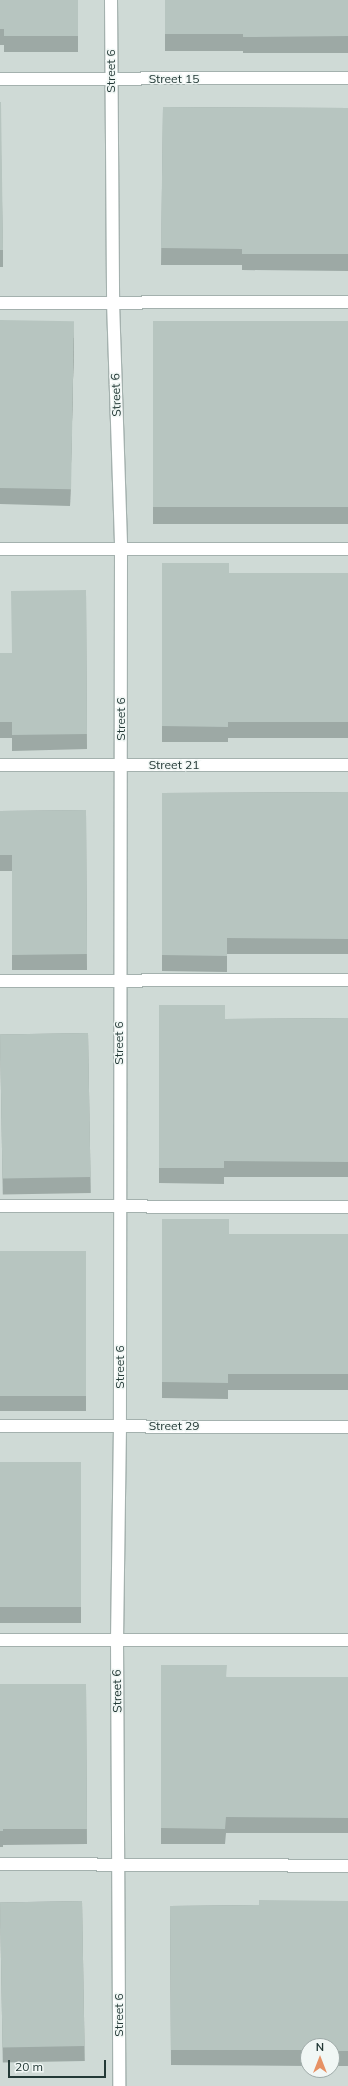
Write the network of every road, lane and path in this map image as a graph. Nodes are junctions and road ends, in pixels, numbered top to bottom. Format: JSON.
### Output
{"nodes":[{"id":1,"x":111,"y":0,"type":"edge"},
{"id":2,"x":348,"y":78,"type":"edge"},
{"id":3,"x":0,"y":79,"type":"edge"},
{"id":4,"x":111,"y":79,"type":"junction"},
{"id":5,"x":112,"y":302,"type":"junction"},
{"id":6,"x":348,"y":302,"type":"edge"},
{"id":7,"x":0,"y":303,"type":"edge"},
{"id":8,"x":0,"y":549,"type":"edge"},
{"id":9,"x":121,"y":549,"type":"junction"},
{"id":10,"x":348,"y":549,"type":"edge"},
{"id":11,"x":0,"y":765,"type":"edge"},
{"id":12,"x":121,"y":765,"type":"junction"},
{"id":13,"x":348,"y":765,"type":"edge"},
{"id":14,"x":119,"y":980,"type":"junction"},
{"id":15,"x":348,"y":980,"type":"edge"},
{"id":16,"x":0,"y":981,"type":"edge"},
{"id":17,"x":0,"y":1206,"type":"edge"},
{"id":18,"x":120,"y":1206,"type":"junction"},
{"id":19,"x":348,"y":1207,"type":"edge"},
{"id":20,"x":0,"y":1426,"type":"edge"},
{"id":21,"x":120,"y":1426,"type":"junction"},
{"id":22,"x":348,"y":1427,"type":"edge"},
{"id":23,"x":0,"y":1640,"type":"edge"},
{"id":24,"x":117,"y":1640,"type":"junction"},
{"id":25,"x":348,"y":1640,"type":"edge"},
{"id":26,"x":0,"y":1864,"type":"edge"},
{"id":27,"x":120,"y":1865,"type":"junction"},
{"id":28,"x":348,"y":1866,"type":"edge"},
{"id":29,"x":119,"y":2086,"type":"edge"}],
"edges":[{"from":1,"to":4,"type":"street","name":"Street 6"},
{"from":2,"to":4,"type":"street","name":"Street 15"},
{"from":3,"to":4,"type":"street","name":"Street 15"},
{"from":4,"to":5,"type":"street","name":"Street 6"},
{"from":5,"to":6,"type":"street"},
{"from":5,"to":7,"type":"street"},
{"from":5,"to":9,"type":"street","name":"Street 6"},
{"from":8,"to":9,"type":"street"},
{"from":9,"to":10,"type":"street"},
{"from":9,"to":12,"type":"street","name":"Street 6"},
{"from":11,"to":12,"type":"street","name":"Street 21"},
{"from":12,"to":13,"type":"street","name":"Street 21"},
{"from":12,"to":14,"type":"street","name":"Street 6"},
{"from":14,"to":15,"type":"street"},
{"from":14,"to":16,"type":"street"},
{"from":14,"to":18,"type":"street","name":"Street 6"},
{"from":17,"to":18,"type":"street"},
{"from":18,"to":19,"type":"street"},
{"from":18,"to":21,"type":"street","name":"Street 6"},
{"from":20,"to":21,"type":"street","name":"Street 29"},
{"from":21,"to":22,"type":"street","name":"Street 29"},
{"from":21,"to":24,"type":"street","name":"Street 6"},
{"from":23,"to":24,"type":"street"},
{"from":24,"to":25,"type":"street"},
{"from":24,"to":27,"type":"street","name":"Street 6"},
{"from":26,"to":27,"type":"street"},
{"from":27,"to":28,"type":"street"},
{"from":27,"to":29,"type":"street","name":"Street 6"}]}
